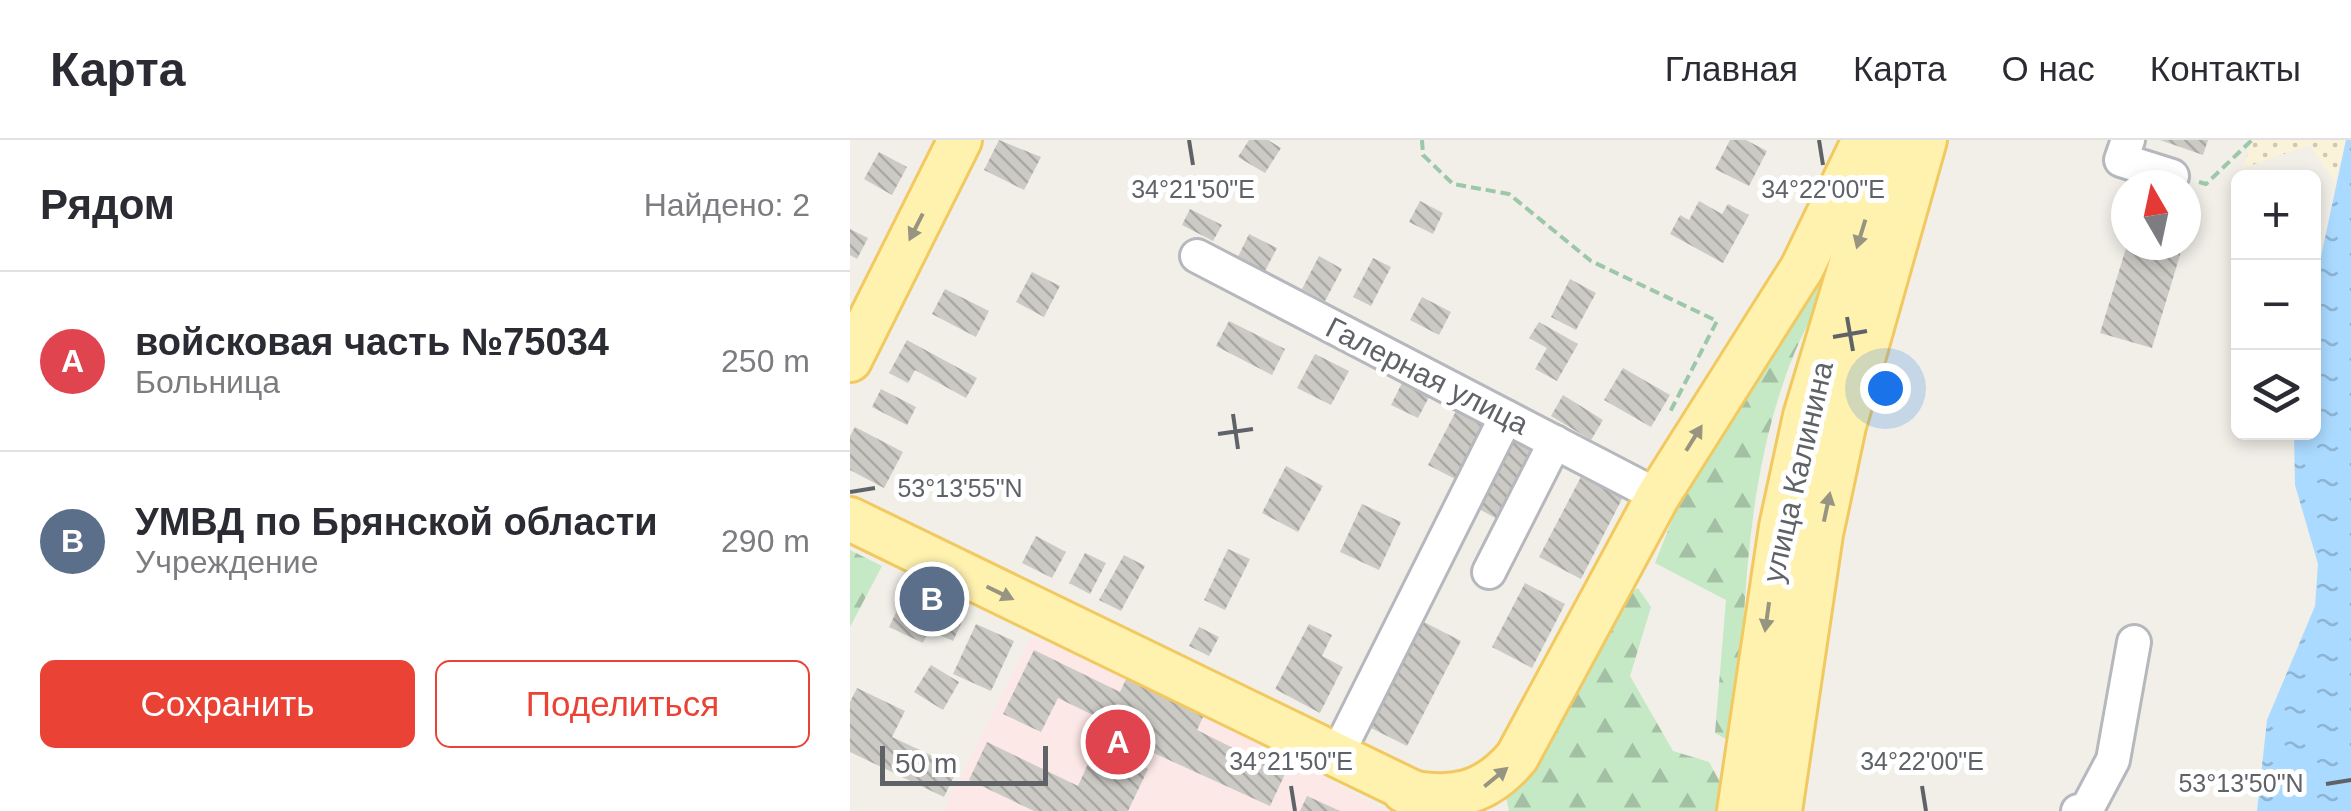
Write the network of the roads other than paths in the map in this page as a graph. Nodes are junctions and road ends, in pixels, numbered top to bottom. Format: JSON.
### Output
{"nodes":[{"id":1,"x":960,"y":140,"type":"edge"},
{"id":2,"x":1864,"y":140,"type":"edge"},
{"id":3,"x":1888,"y":140,"type":"edge"},
{"id":4,"x":1925,"y":140,"type":"edge"},
{"id":5,"x":2128,"y":140,"type":"edge"},
{"id":6,"x":2153,"y":170,"type":"edge"},
{"id":7,"x":1197,"y":256,"type":"dead end"},
{"id":8,"x":850,"y":360,"type":"edge"},
{"id":9,"x":1506,"y":416,"type":"junction"},
{"id":10,"x":1555,"y":442,"type":"junction"},
{"id":11,"x":1658,"y":496,"type":"junction"},
{"id":12,"x":850,"y":519,"type":"edge"},
{"id":13,"x":1490,"y":572,"type":"dead end"},
{"id":14,"x":2134,"y":642,"type":"dead end"},
{"id":15,"x":1336,"y":757,"type":"junction"},
{"id":16,"x":1404,"y":791,"type":"junction"},
{"id":17,"x":1452,"y":811,"type":"edge"},
{"id":18,"x":1739,"y":811,"type":"edge"},
{"id":19,"x":1780,"y":811,"type":"edge"},
{"id":20,"x":2078,"y":811,"type":"edge"}],
"edges":[{"from":1,"to":8,"type":"main road","one_way":true},
{"from":11,"to":2,"type":"main road","one_way":true},
{"from":3,"to":18,"type":"main road","name":"улица Калинина","one_way":true},
{"from":19,"to":4,"type":"main road","name":"улица Калинина","one_way":true},
{"from":5,"to":6,"type":"street"},
{"from":7,"to":9,"type":"street","name":"Галерная улица"},
{"from":9,"to":10,"type":"street","name":"Галерная улица"},
{"from":9,"to":15,"type":"street"},
{"from":10,"to":11,"type":"street","name":"Галерная улица"},
{"from":10,"to":13,"type":"street"},
{"from":16,"to":11,"type":"main road","one_way":true},
{"from":12,"to":15,"type":"main road","one_way":true},
{"from":14,"to":20,"type":"street"},
{"from":15,"to":16,"type":"main road"},
{"from":16,"to":17,"type":"main road"}]}
